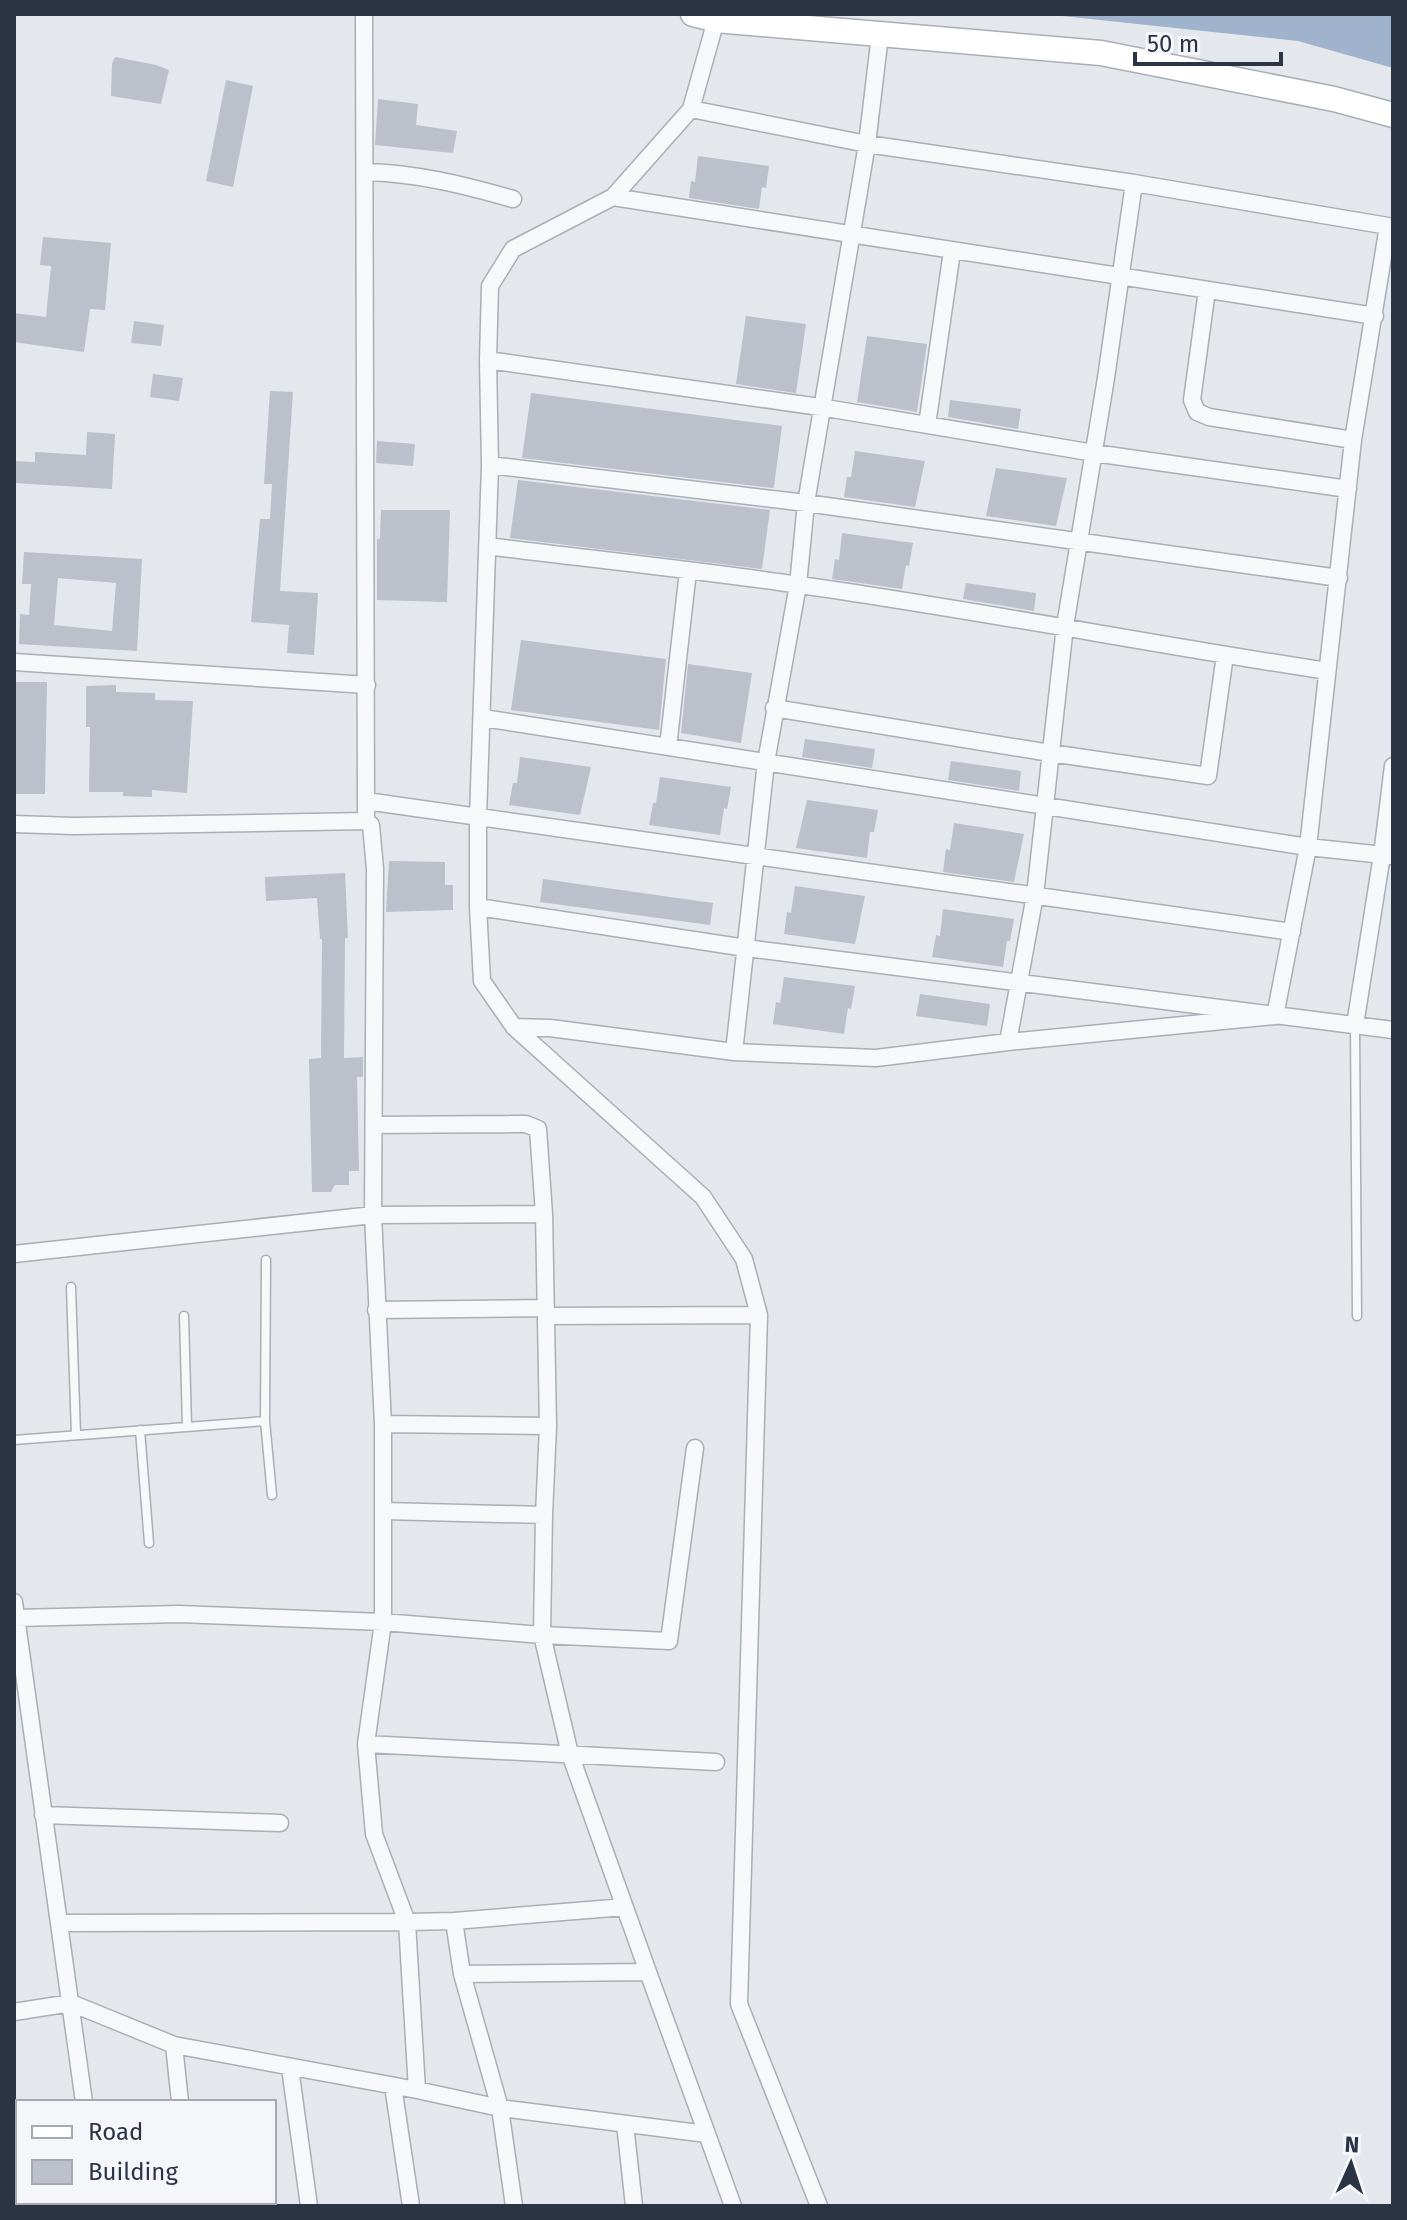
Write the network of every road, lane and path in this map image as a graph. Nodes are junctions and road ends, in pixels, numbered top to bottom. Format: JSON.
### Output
{"nodes":[{"id":1,"x":364,"y":14,"type":"edge"},
{"id":2,"x":705,"y":17,"type":"edge"},
{"id":3,"x":880,"y":35,"type":"junction"},
{"id":4,"x":691,"y":109,"type":"junction"},
{"id":5,"x":1393,"y":115,"type":"edge"},
{"id":6,"x":867,"y":144,"type":"junction"},
{"id":7,"x":365,"y":172,"type":"junction"},
{"id":8,"x":1134,"y":183,"type":"junction"},
{"id":9,"x":613,"y":197,"type":"junction"},
{"id":10,"x":513,"y":199,"type":"dead end"},
{"id":11,"x":850,"y":234,"type":"junction"},
{"id":12,"x":952,"y":251,"type":"junction"},
{"id":13,"x":1119,"y":277,"type":"junction"},
{"id":14,"x":1207,"y":290,"type":"junction"},
{"id":15,"x":1375,"y":316,"type":"junction"},
{"id":16,"x":488,"y":360,"type":"junction"},
{"id":17,"x":820,"y":407,"type":"junction"},
{"id":18,"x":927,"y":425,"type":"junction"},
{"id":19,"x":1353,"y":440,"type":"junction"},
{"id":20,"x":1094,"y":453,"type":"junction"},
{"id":21,"x":490,"y":465,"type":"junction"},
{"id":22,"x":1348,"y":489,"type":"junction"},
{"id":23,"x":806,"y":503,"type":"junction"},
{"id":24,"x":1078,"y":541,"type":"junction"},
{"id":25,"x":487,"y":546,"type":"junction"},
{"id":26,"x":688,"y":571,"type":"junction"},
{"id":27,"x":1339,"y":578,"type":"junction"},
{"id":28,"x":798,"y":585,"type":"junction"},
{"id":29,"x":1065,"y":626,"type":"junction"},
{"id":30,"x":1225,"y":655,"type":"junction"},
{"id":31,"x":14,"y":662,"type":"edge"},
{"id":32,"x":1327,"y":671,"type":"junction"},
{"id":33,"x":367,"y":685,"type":"junction"},
{"id":34,"x":774,"y":708,"type":"junction"},
{"id":35,"x":483,"y":718,"type":"junction"},
{"id":36,"x":668,"y":747,"type":"junction"},
{"id":37,"x":1050,"y":753,"type":"junction"},
{"id":38,"x":766,"y":762,"type":"junction"},
{"id":39,"x":1393,"y":766,"type":"edge"},
{"id":40,"x":366,"y":801,"type":"junction"},
{"id":41,"x":1045,"y":806,"type":"junction"},
{"id":42,"x":478,"y":817,"type":"junction"},
{"id":43,"x":366,"y":821,"type":"junction"},
{"id":44,"x":14,"y":824,"type":"edge"},
{"id":45,"x":1308,"y":847,"type":"junction"},
{"id":46,"x":757,"y":855,"type":"junction"},
{"id":47,"x":1388,"y":856,"type":"edge"},
{"id":48,"x":1035,"y":895,"type":"junction"},
{"id":49,"x":478,"y":907,"type":"junction"},
{"id":50,"x":1292,"y":932,"type":"junction"},
{"id":51,"x":746,"y":948,"type":"junction"},
{"id":52,"x":1018,"y":981,"type":"junction"},
{"id":53,"x":1275,"y":1016,"type":"junction"},
{"id":54,"x":1355,"y":1025,"type":"junction"},
{"id":55,"x":514,"y":1027,"type":"junction"},
{"id":56,"x":1393,"y":1030,"type":"edge"},
{"id":57,"x":1008,"y":1042,"type":"junction"},
{"id":58,"x":734,"y":1052,"type":"junction"},
{"id":59,"x":374,"y":1125,"type":"junction"},
{"id":60,"x":544,"y":1214,"type":"junction"},
{"id":61,"x":373,"y":1215,"type":"junction"},
{"id":62,"x":14,"y":1254,"type":"edge"},
{"id":63,"x":266,"y":1260,"type":"dead end"},
{"id":64,"x":71,"y":1287,"type":"dead end"},
{"id":65,"x":376,"y":1310,"type":"junction"},
{"id":66,"x":546,"y":1312,"type":"junction"},
{"id":67,"x":759,"y":1315,"type":"junction"},
{"id":68,"x":184,"y":1316,"type":"dead end"},
{"id":69,"x":1357,"y":1316,"type":"dead end"},
{"id":70,"x":265,"y":1421,"type":"junction"},
{"id":71,"x":383,"y":1424,"type":"junction"},
{"id":72,"x":187,"y":1426,"type":"junction"},
{"id":73,"x":548,"y":1426,"type":"junction"},
{"id":74,"x":140,"y":1430,"type":"junction"},
{"id":75,"x":76,"y":1435,"type":"junction"},
{"id":76,"x":14,"y":1440,"type":"edge"},
{"id":77,"x":695,"y":1448,"type":"dead end"},
{"id":78,"x":272,"y":1495,"type":"dead end"},
{"id":79,"x":384,"y":1511,"type":"junction"},
{"id":80,"x":544,"y":1515,"type":"junction"},
{"id":81,"x":149,"y":1543,"type":"dead end"},
{"id":82,"x":15,"y":1610,"type":"edge"},
{"id":83,"x":383,"y":1622,"type":"junction"},
{"id":84,"x":542,"y":1635,"type":"junction"},
{"id":85,"x":14,"y":1728,"type":"edge"},
{"id":86,"x":32,"y":1729,"type":"junction"},
{"id":87,"x":366,"y":1744,"type":"junction"},
{"id":88,"x":570,"y":1754,"type":"junction"},
{"id":89,"x":716,"y":1762,"type":"dead end"},
{"id":90,"x":43,"y":1815,"type":"junction"},
{"id":91,"x":280,"y":1823,"type":"dead end"},
{"id":92,"x":625,"y":1907,"type":"junction"},
{"id":93,"x":454,"y":1921,"type":"junction"},
{"id":94,"x":407,"y":1922,"type":"junction"},
{"id":95,"x":59,"y":1923,"type":"junction"},
{"id":96,"x":648,"y":1972,"type":"junction"},
{"id":97,"x":462,"y":1974,"type":"junction"},
{"id":98,"x":71,"y":2003,"type":"junction"},
{"id":99,"x":14,"y":2012,"type":"edge"},
{"id":100,"x":174,"y":2045,"type":"junction"},
{"id":101,"x":290,"y":2068,"type":"junction"},
{"id":102,"x":393,"y":2086,"type":"junction"},
{"id":103,"x":417,"y":2090,"type":"junction"},
{"id":104,"x":84,"y":2100,"type":"edge"},
{"id":105,"x":180,"y":2100,"type":"edge"},
{"id":106,"x":500,"y":2108,"type":"junction"},
{"id":107,"x":625,"y":2124,"type":"junction"},
{"id":108,"x":707,"y":2134,"type":"junction"},
{"id":109,"x":309,"y":2206,"type":"edge"},
{"id":110,"x":411,"y":2206,"type":"edge"},
{"id":111,"x":514,"y":2206,"type":"edge"},
{"id":112,"x":634,"y":2206,"type":"edge"},
{"id":113,"x":733,"y":2206,"type":"edge"},
{"id":114,"x":819,"y":2206,"type":"edge"}],
"edges":[{"from":1,"to":7,"type":"street"},
{"from":2,"to":3,"type":"street"},
{"from":2,"to":4,"type":"street"},
{"from":3,"to":5,"type":"street"},
{"from":3,"to":6,"type":"street"},
{"from":4,"to":6,"type":"street"},
{"from":4,"to":9,"type":"street"},
{"from":6,"to":8,"type":"street"},
{"from":6,"to":11,"type":"street"},
{"from":7,"to":10,"type":"street"},
{"from":7,"to":33,"type":"street"},
{"from":8,"to":13,"type":"street"},
{"from":8,"to":15,"type":"street"},
{"from":9,"to":11,"type":"street"},
{"from":9,"to":16,"type":"street"},
{"from":11,"to":12,"type":"street"},
{"from":11,"to":17,"type":"street"},
{"from":12,"to":13,"type":"street"},
{"from":12,"to":18,"type":"street"},
{"from":13,"to":14,"type":"street"},
{"from":13,"to":20,"type":"street"},
{"from":14,"to":15,"type":"street"},
{"from":14,"to":19,"type":"street"},
{"from":15,"to":19,"type":"street"},
{"from":16,"to":17,"type":"street"},
{"from":16,"to":21,"type":"street"},
{"from":17,"to":18,"type":"street"},
{"from":17,"to":23,"type":"street"},
{"from":18,"to":20,"type":"street"},
{"from":19,"to":22,"type":"street"},
{"from":20,"to":22,"type":"street"},
{"from":20,"to":24,"type":"street"},
{"from":21,"to":23,"type":"street"},
{"from":21,"to":25,"type":"street"},
{"from":22,"to":27,"type":"street"},
{"from":23,"to":24,"type":"street"},
{"from":23,"to":28,"type":"street"},
{"from":24,"to":27,"type":"street"},
{"from":24,"to":29,"type":"street"},
{"from":25,"to":26,"type":"street"},
{"from":25,"to":35,"type":"street"},
{"from":26,"to":28,"type":"street"},
{"from":26,"to":36,"type":"street"},
{"from":27,"to":32,"type":"street"},
{"from":28,"to":29,"type":"street"},
{"from":28,"to":34,"type":"street"},
{"from":29,"to":30,"type":"street"},
{"from":29,"to":37,"type":"street"},
{"from":30,"to":32,"type":"street"},
{"from":30,"to":37,"type":"street"},
{"from":31,"to":33,"type":"street"},
{"from":32,"to":45,"type":"street"},
{"from":33,"to":40,"type":"street"},
{"from":34,"to":37,"type":"street"},
{"from":34,"to":38,"type":"street"},
{"from":35,"to":36,"type":"street"},
{"from":35,"to":42,"type":"street"},
{"from":36,"to":38,"type":"street"},
{"from":37,"to":41,"type":"street"},
{"from":38,"to":41,"type":"street"},
{"from":38,"to":46,"type":"street"},
{"from":39,"to":47,"type":"street"},
{"from":40,"to":42,"type":"street"},
{"from":40,"to":43,"type":"street"},
{"from":41,"to":45,"type":"street"},
{"from":41,"to":48,"type":"street"},
{"from":42,"to":46,"type":"street"},
{"from":42,"to":49,"type":"street"},
{"from":43,"to":44,"type":"street"},
{"from":43,"to":59,"type":"street"},
{"from":45,"to":47,"type":"street"},
{"from":45,"to":50,"type":"street"},
{"from":46,"to":48,"type":"street"},
{"from":46,"to":51,"type":"street"},
{"from":47,"to":54,"type":"street"},
{"from":48,"to":50,"type":"street"},
{"from":48,"to":52,"type":"street"},
{"from":49,"to":51,"type":"street"},
{"from":49,"to":55,"type":"street"},
{"from":50,"to":53,"type":"street"},
{"from":51,"to":52,"type":"street"},
{"from":51,"to":58,"type":"street"},
{"from":52,"to":53,"type":"street"},
{"from":52,"to":57,"type":"street"},
{"from":53,"to":54,"type":"street"},
{"from":53,"to":57,"type":"street"},
{"from":54,"to":56,"type":"street"},
{"from":54,"to":69,"type":"lane"},
{"from":55,"to":58,"type":"street"},
{"from":55,"to":67,"type":"street"},
{"from":57,"to":58,"type":"street"},
{"from":59,"to":60,"type":"street"},
{"from":59,"to":61,"type":"street"},
{"from":60,"to":61,"type":"street"},
{"from":60,"to":66,"type":"street"},
{"from":61,"to":62,"type":"street"},
{"from":61,"to":65,"type":"street"},
{"from":63,"to":70,"type":"lane"},
{"from":64,"to":75,"type":"lane"},
{"from":65,"to":66,"type":"street"},
{"from":65,"to":71,"type":"street"},
{"from":66,"to":67,"type":"street"},
{"from":66,"to":73,"type":"street"},
{"from":67,"to":114,"type":"street"},
{"from":68,"to":72,"type":"lane"},
{"from":70,"to":72,"type":"lane"},
{"from":70,"to":78,"type":"lane"},
{"from":71,"to":73,"type":"street"},
{"from":71,"to":79,"type":"street"},
{"from":72,"to":74,"type":"lane"},
{"from":73,"to":80,"type":"street"},
{"from":74,"to":75,"type":"lane"},
{"from":74,"to":81,"type":"lane"},
{"from":75,"to":76,"type":"lane"},
{"from":77,"to":84,"type":"street"},
{"from":79,"to":80,"type":"street"},
{"from":79,"to":83,"type":"street"},
{"from":80,"to":84,"type":"street"},
{"from":82,"to":83,"type":"street"},
{"from":82,"to":86,"type":"street"},
{"from":83,"to":84,"type":"street"},
{"from":83,"to":87,"type":"street"},
{"from":84,"to":88,"type":"street"},
{"from":85,"to":86,"type":"street"},
{"from":86,"to":90,"type":"street"},
{"from":87,"to":88,"type":"street"},
{"from":87,"to":94,"type":"street"},
{"from":88,"to":89,"type":"street"},
{"from":88,"to":92,"type":"street"},
{"from":90,"to":91,"type":"street"},
{"from":90,"to":95,"type":"street"},
{"from":92,"to":93,"type":"street"},
{"from":92,"to":96,"type":"street"},
{"from":93,"to":94,"type":"street"},
{"from":93,"to":97,"type":"street"},
{"from":94,"to":95,"type":"street"},
{"from":94,"to":103,"type":"street"},
{"from":95,"to":98,"type":"street"},
{"from":96,"to":97,"type":"street"},
{"from":96,"to":108,"type":"street"},
{"from":97,"to":106,"type":"street"},
{"from":98,"to":99,"type":"street"},
{"from":98,"to":100,"type":"street"},
{"from":98,"to":104,"type":"street"},
{"from":100,"to":101,"type":"street"},
{"from":100,"to":105,"type":"street"},
{"from":101,"to":102,"type":"street"},
{"from":101,"to":109,"type":"street"},
{"from":102,"to":103,"type":"street"},
{"from":102,"to":110,"type":"street"},
{"from":103,"to":106,"type":"street"},
{"from":106,"to":107,"type":"street"},
{"from":106,"to":111,"type":"street"},
{"from":107,"to":108,"type":"street"},
{"from":107,"to":112,"type":"street"},
{"from":108,"to":113,"type":"street"}]}
